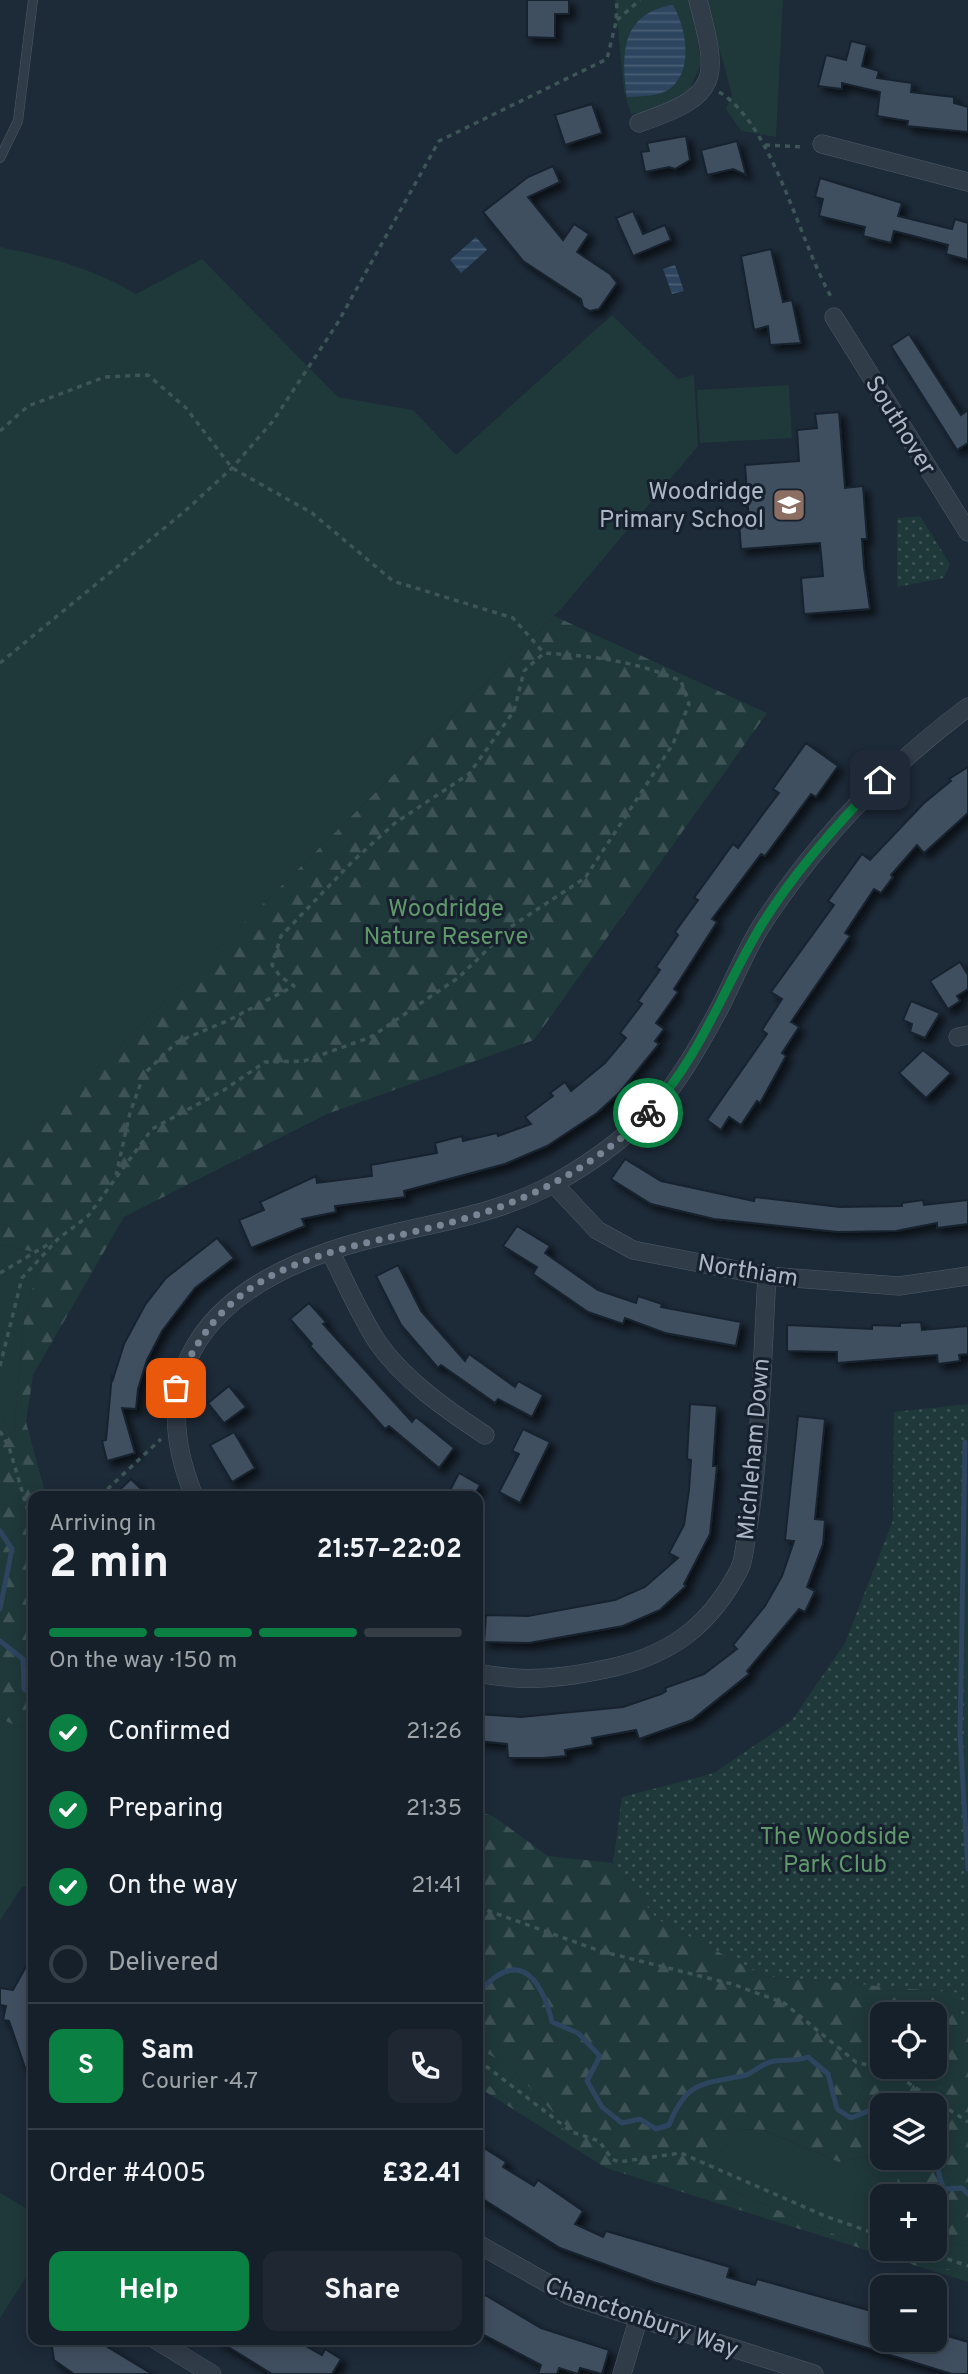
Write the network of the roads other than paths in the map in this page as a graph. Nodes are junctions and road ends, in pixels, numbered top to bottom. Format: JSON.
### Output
{"nodes":[{"id":1,"x":33,"y":0,"type":"edge"},
{"id":2,"x":698,"y":0,"type":"edge"},
{"id":3,"x":639,"y":123,"type":"dead end"},
{"id":4,"x":822,"y":144,"type":"road end"},
{"id":5,"x":0,"y":158,"type":"edge"},
{"id":6,"x":968,"y":182,"type":"edge"},
{"id":7,"x":834,"y":317,"type":"road end"},
{"id":8,"x":968,"y":533,"type":"edge"},
{"id":9,"x":968,"y":707,"type":"edge"},
{"id":10,"x":554,"y":1184,"type":"junction"},
{"id":11,"x":330,"y":1251,"type":"junction"},
{"id":12,"x":767,"y":1276,"type":"junction"},
{"id":13,"x":968,"y":1276,"type":"edge"},
{"id":14,"x":485,"y":1435,"type":"dead end"},
{"id":15,"x":192,"y":1491,"type":"edge"},
{"id":16,"x":483,"y":1674,"type":"edge"},
{"id":17,"x":483,"y":2247,"type":"edge"},
{"id":18,"x":638,"y":2320,"type":"junction"},
{"id":19,"x":164,"y":2345,"type":"edge"},
{"id":20,"x":212,"y":2374,"type":"edge"},
{"id":21,"x":622,"y":2374,"type":"edge"},
{"id":22,"x":814,"y":2374,"type":"edge"}],
"edges":[{"from":1,"to":5,"type":"lane"},
{"from":2,"to":3,"type":"street"},
{"from":4,"to":6,"type":"street"},
{"from":7,"to":8,"type":"street","name":"Southover"},
{"from":9,"to":10,"type":"street"},
{"from":10,"to":11,"type":"street"},
{"from":10,"to":12,"type":"street","name":"Northiam"},
{"from":11,"to":14,"type":"street"},
{"from":11,"to":15,"type":"street"},
{"from":12,"to":13,"type":"street","name":"Northiam"},
{"from":12,"to":16,"type":"street","name":"Michleham Down"},
{"from":17,"to":18,"type":"street","name":"Chanctonbury Way"},
{"from":18,"to":21,"type":"street"},
{"from":18,"to":22,"type":"street","name":"Chanctonbury Way"},
{"from":19,"to":20,"type":"street"}]}
